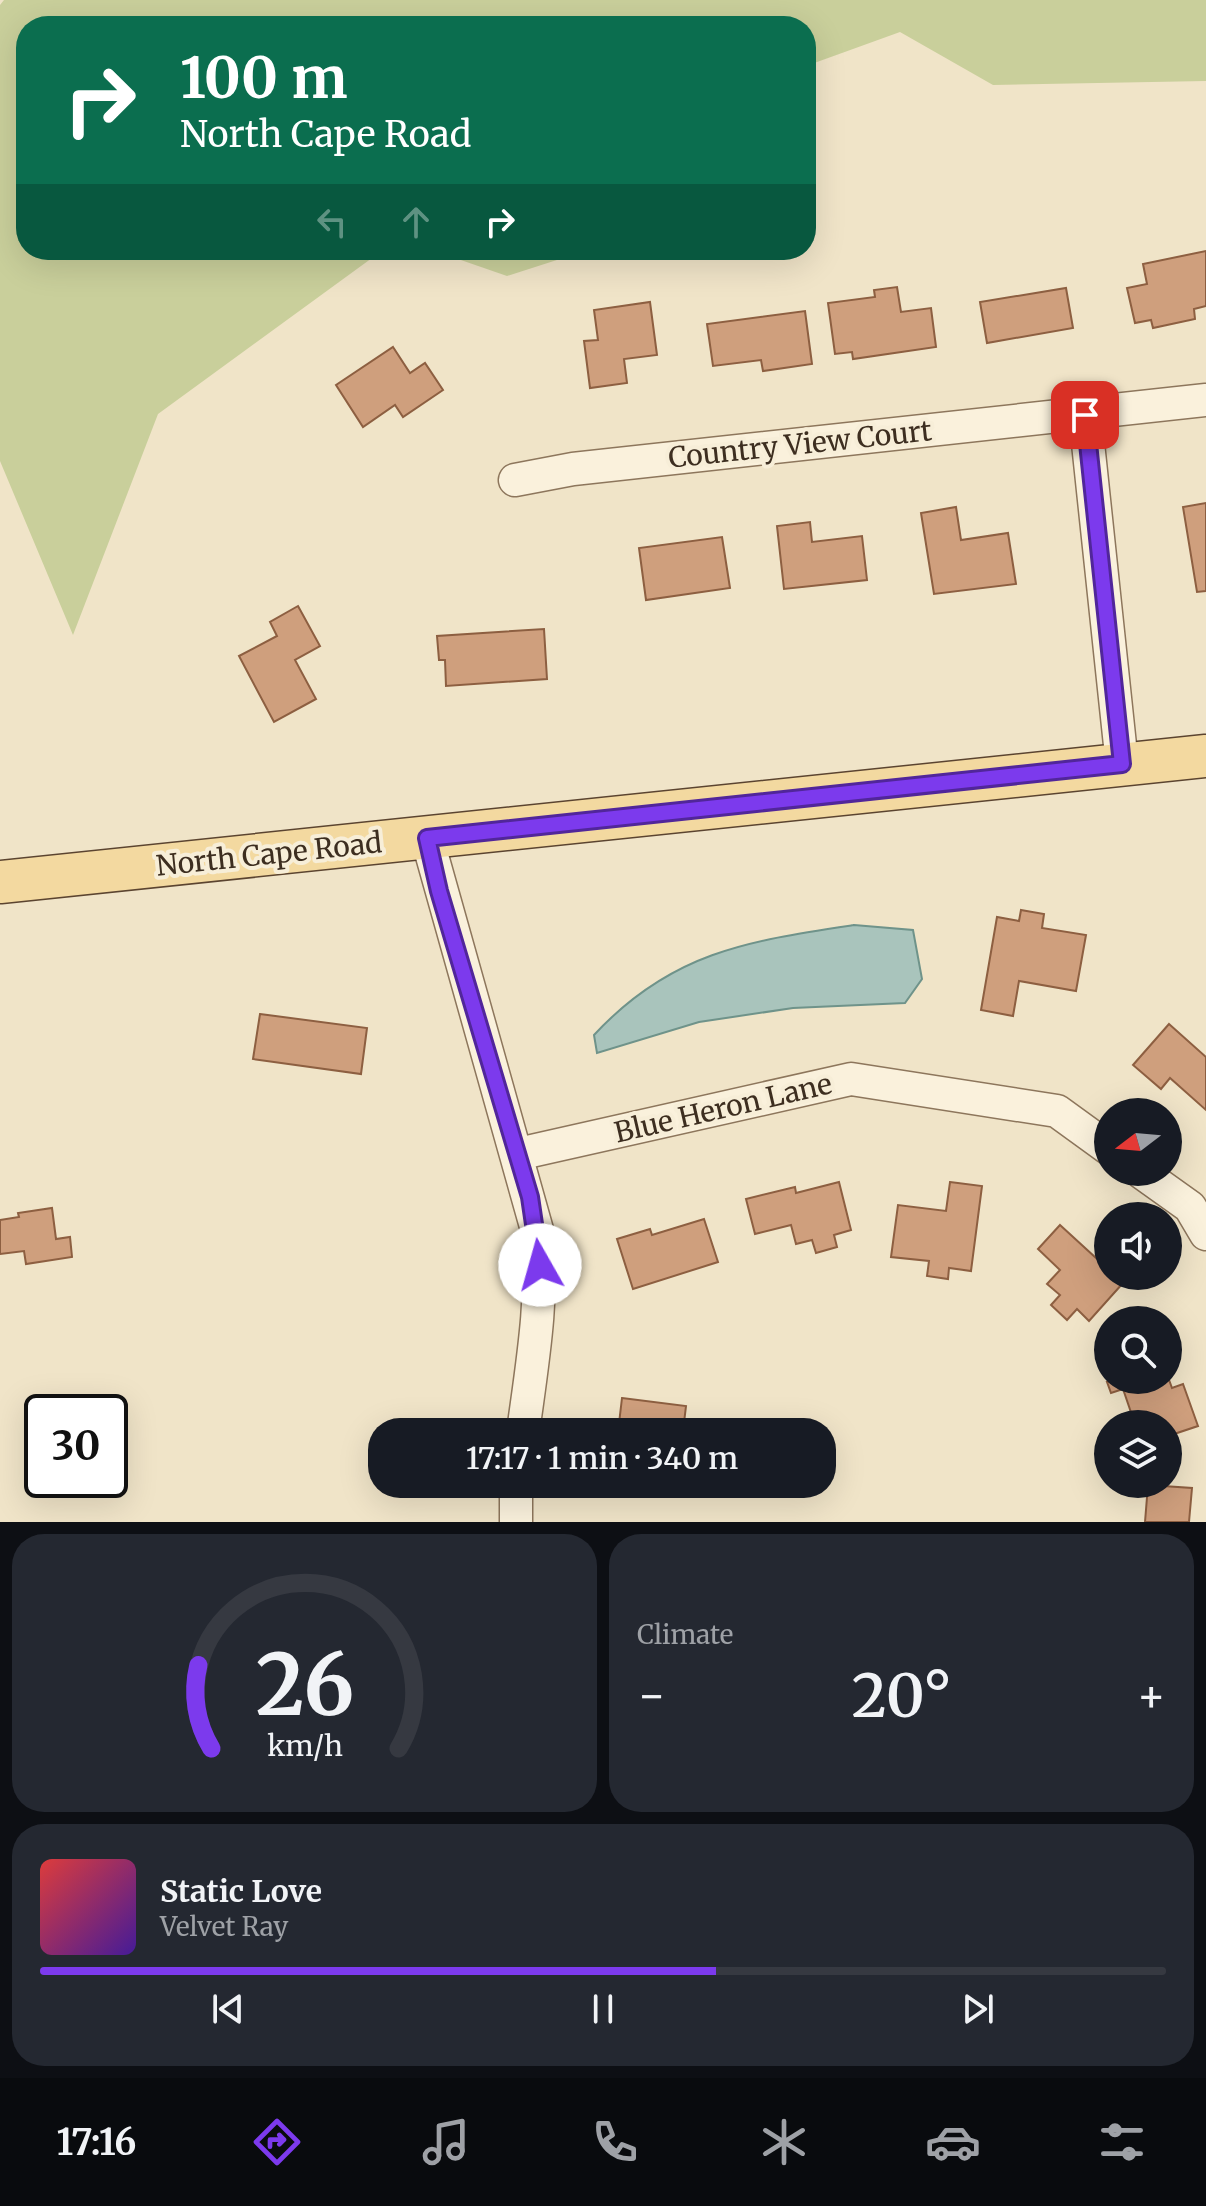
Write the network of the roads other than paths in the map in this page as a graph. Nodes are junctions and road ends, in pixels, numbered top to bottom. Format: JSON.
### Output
{"nodes":[{"id":1,"x":1206,"y":400,"type":"edge"},
{"id":2,"x":1085,"y":415,"type":"junction"},
{"id":3,"x":515,"y":480,"type":"dead end"},
{"id":4,"x":1206,"y":756,"type":"edge"},
{"id":5,"x":1122,"y":764,"type":"junction"},
{"id":6,"x":427,"y":838,"type":"junction"},
{"id":7,"x":0,"y":882,"type":"edge"},
{"id":8,"x":1094,"y":1138,"type":"edge"},
{"id":9,"x":518,"y":1154,"type":"junction"},
{"id":10,"x":1161,"y":1186,"type":"edge"},
{"id":11,"x":1206,"y":1234,"type":"edge"},
{"id":12,"x":525,"y":1418,"type":"edge"},
{"id":13,"x":516,"y":1498,"type":"edge"},
{"id":14,"x":516,"y":1522,"type":"edge"}],
"edges":[{"from":1,"to":2,"type":"street","name":"Country View Court"},
{"from":2,"to":3,"type":"street","name":"Country View Court"},
{"from":2,"to":5,"type":"street"},
{"from":4,"to":5,"type":"main road","name":"North Cape Road"},
{"from":5,"to":6,"type":"main road","name":"North Cape Road"},
{"from":6,"to":7,"type":"main road","name":"North Cape Road"},
{"from":6,"to":9,"type":"street"},
{"from":8,"to":9,"type":"street","name":"Blue Heron Lane"},
{"from":9,"to":12,"type":"street"},
{"from":10,"to":11,"type":"street"},
{"from":13,"to":14,"type":"street"}]}
